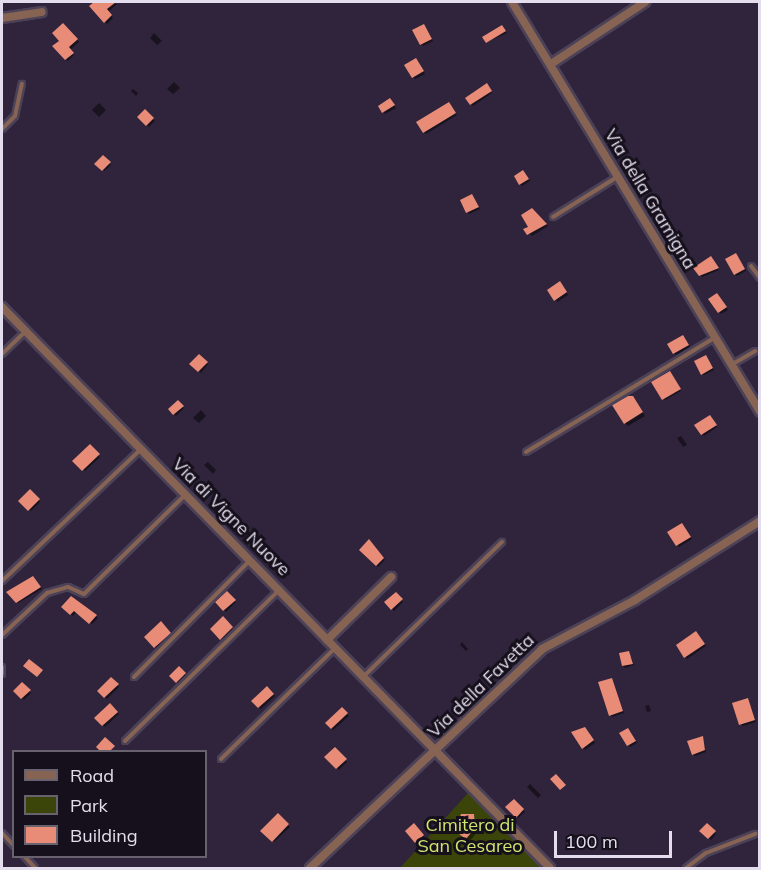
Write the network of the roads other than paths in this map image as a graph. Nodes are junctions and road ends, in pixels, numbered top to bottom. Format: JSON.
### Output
{"nodes":[{"id":1,"x":512,"y":2,"type":"edge"},
{"id":2,"x":645,"y":2,"type":"edge"},
{"id":3,"x":42,"y":12,"type":"dead end"},
{"id":4,"x":2,"y":18,"type":"edge"},
{"id":5,"x":551,"y":64,"type":"junction"},
{"id":6,"x":22,"y":84,"type":"dead end"},
{"id":7,"x":2,"y":129,"type":"edge"},
{"id":8,"x":617,"y":177,"type":"junction"},
{"id":9,"x":553,"y":218,"type":"dead end"},
{"id":10,"x":751,"y":266,"type":"dead end"},
{"id":11,"x":759,"y":278,"type":"edge"},
{"id":12,"x":2,"y":307,"type":"edge"},
{"id":13,"x":25,"y":332,"type":"junction"},
{"id":14,"x":714,"y":338,"type":"junction"},
{"id":15,"x":755,"y":351,"type":"dead end"},
{"id":16,"x":2,"y":354,"type":"edge"},
{"id":17,"x":730,"y":365,"type":"junction"},
{"id":18,"x":759,"y":412,"type":"edge"},
{"id":19,"x":141,"y":449,"type":"junction"},
{"id":20,"x":526,"y":452,"type":"dead end"},
{"id":21,"x":184,"y":496,"type":"junction"},
{"id":22,"x":759,"y":521,"type":"edge"},
{"id":23,"x":502,"y":542,"type":"dead end"},
{"id":24,"x":250,"y":561,"type":"junction"},
{"id":25,"x":391,"y":577,"type":"dead end"},
{"id":26,"x":2,"y":581,"type":"edge"},
{"id":27,"x":279,"y":590,"type":"junction"},
{"id":28,"x":2,"y":635,"type":"edge"},
{"id":29,"x":327,"y":640,"type":"junction"},
{"id":30,"x":335,"y":648,"type":"junction"},
{"id":31,"x":2,"y":668,"type":"edge"},
{"id":32,"x":2,"y":674,"type":"edge"},
{"id":33,"x":134,"y":677,"type":"dead end"},
{"id":34,"x":363,"y":677,"type":"junction"},
{"id":35,"x":125,"y":741,"type":"dead end"},
{"id":36,"x":435,"y":752,"type":"junction"},
{"id":37,"x":221,"y":759,"type":"dead end"},
{"id":38,"x":755,"y":834,"type":"dead end"},
{"id":39,"x":310,"y":868,"type":"edge"},
{"id":40,"x":550,"y":868,"type":"edge"},
{"id":41,"x":686,"y":868,"type":"edge"}],
"edges":[{"from":1,"to":5,"type":"street","name":"Via della Gramigna"},
{"from":2,"to":5,"type":"street"},
{"from":3,"to":4,"type":"street"},
{"from":5,"to":8,"type":"street","name":"Via della Gramigna"},
{"from":6,"to":7,"type":"lane"},
{"from":8,"to":9,"type":"lane"},
{"from":8,"to":14,"type":"street","name":"Via della Gramigna"},
{"from":10,"to":11,"type":"lane"},
{"from":12,"to":13,"type":"street","name":"Via di Vigne Nuove"},
{"from":13,"to":16,"type":"lane"},
{"from":13,"to":19,"type":"street","name":"Via di Vigne Nuove"},
{"from":14,"to":17,"type":"street","name":"Via della Gramigna"},
{"from":14,"to":20,"type":"lane"},
{"from":15,"to":17,"type":"lane"},
{"from":17,"to":18,"type":"street","name":"Via della Gramigna"},
{"from":19,"to":21,"type":"street","name":"Via di Vigne Nuove"},
{"from":19,"to":26,"type":"lane"},
{"from":21,"to":24,"type":"street","name":"Via di Vigne Nuove"},
{"from":21,"to":28,"type":"lane"},
{"from":22,"to":36,"type":"street","name":"Via della Favetta"},
{"from":23,"to":34,"type":"lane"},
{"from":24,"to":27,"type":"street","name":"Via di Vigne Nuove"},
{"from":24,"to":33,"type":"lane"},
{"from":25,"to":29,"type":"street"},
{"from":27,"to":29,"type":"street","name":"Via di Vigne Nuove"},
{"from":27,"to":35,"type":"lane"},
{"from":29,"to":30,"type":"street","name":"Via di Vigne Nuove"},
{"from":30,"to":34,"type":"street","name":"Via di Vigne Nuove"},
{"from":30,"to":37,"type":"lane"},
{"from":31,"to":32,"type":"lane"},
{"from":34,"to":36,"type":"street","name":"Via di Vigne Nuove"},
{"from":36,"to":39,"type":"street","name":"Via della Favetta"},
{"from":36,"to":40,"type":"street","name":"Via di Vigne Nuove"},
{"from":38,"to":41,"type":"lane"}]}
